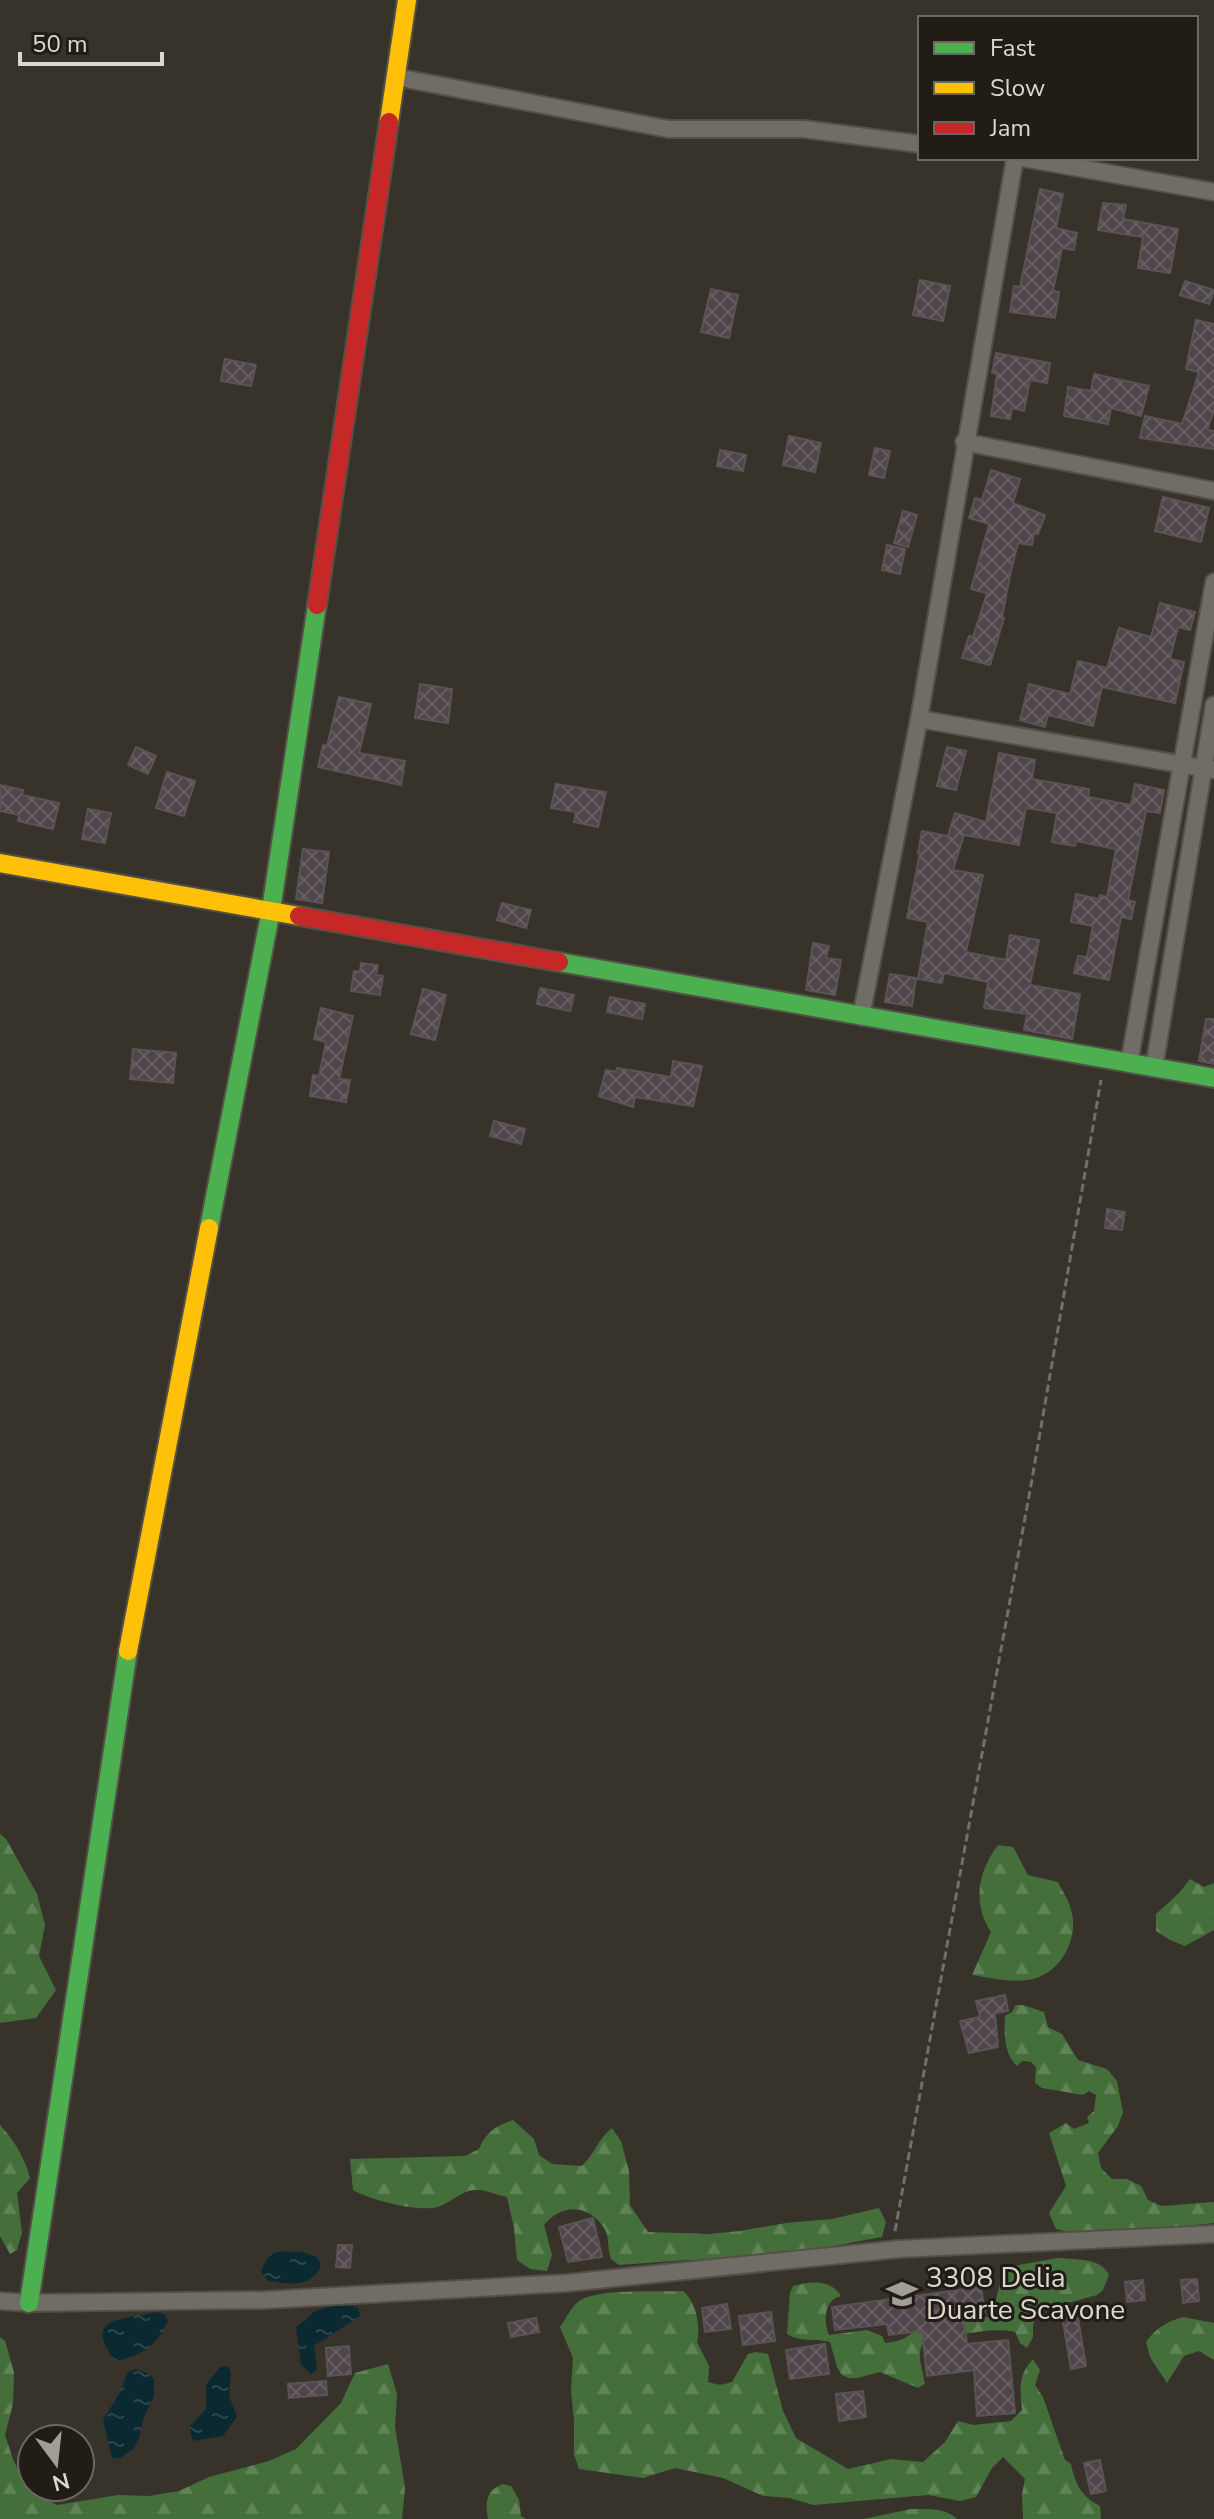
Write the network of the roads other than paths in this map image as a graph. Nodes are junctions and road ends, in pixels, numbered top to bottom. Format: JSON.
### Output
{"nodes":[{"id":1,"x":407,"y":0,"type":"edge"},
{"id":2,"x":396,"y":77,"type":"junction"},
{"id":3,"x":918,"y":144,"type":"edge"},
{"id":4,"x":1015,"y":160,"type":"edge"},
{"id":5,"x":1034,"y":160,"type":"edge"},
{"id":6,"x":1214,"y":192,"type":"edge"},
{"id":7,"x":964,"y":442,"type":"junction"},
{"id":8,"x":1214,"y":491,"type":"edge"},
{"id":9,"x":1214,"y":582,"type":"edge"},
{"id":10,"x":1214,"y":705,"type":"edge"},
{"id":11,"x":919,"y":719,"type":"junction"},
{"id":12,"x":1182,"y":765,"type":"junction"},
{"id":13,"x":1208,"y":769,"type":"edge"},
{"id":14,"x":0,"y":863,"type":"edge"},
{"id":15,"x":271,"y":910,"type":"junction"},
{"id":16,"x":861,"y":1017,"type":"junction"},
{"id":17,"x":1129,"y":1064,"type":"junction"},
{"id":18,"x":1154,"y":1068,"type":"junction"},
{"id":19,"x":1214,"y":1078,"type":"edge"},
{"id":20,"x":1214,"y":2234,"type":"edge"},
{"id":21,"x":0,"y":2301,"type":"edge"},
{"id":22,"x":29,"y":2303,"type":"junction"}],
"edges":[{"from":1,"to":2,"type":"street"},
{"from":2,"to":3,"type":"street"},
{"from":2,"to":15,"type":"street"},
{"from":4,"to":7,"type":"street"},
{"from":5,"to":6,"type":"street"},
{"from":7,"to":8,"type":"street"},
{"from":7,"to":11,"type":"street"},
{"from":9,"to":12,"type":"street"},
{"from":10,"to":13,"type":"street"},
{"from":11,"to":12,"type":"street"},
{"from":11,"to":16,"type":"street"},
{"from":12,"to":13,"type":"street"},
{"from":12,"to":17,"type":"street"},
{"from":13,"to":18,"type":"street"},
{"from":14,"to":15,"type":"street"},
{"from":15,"to":16,"type":"street"},
{"from":15,"to":22,"type":"street"},
{"from":16,"to":17,"type":"street"},
{"from":17,"to":18,"type":"street"},
{"from":18,"to":19,"type":"street"},
{"from":20,"to":22,"type":"street"},
{"from":21,"to":22,"type":"street"}]}
